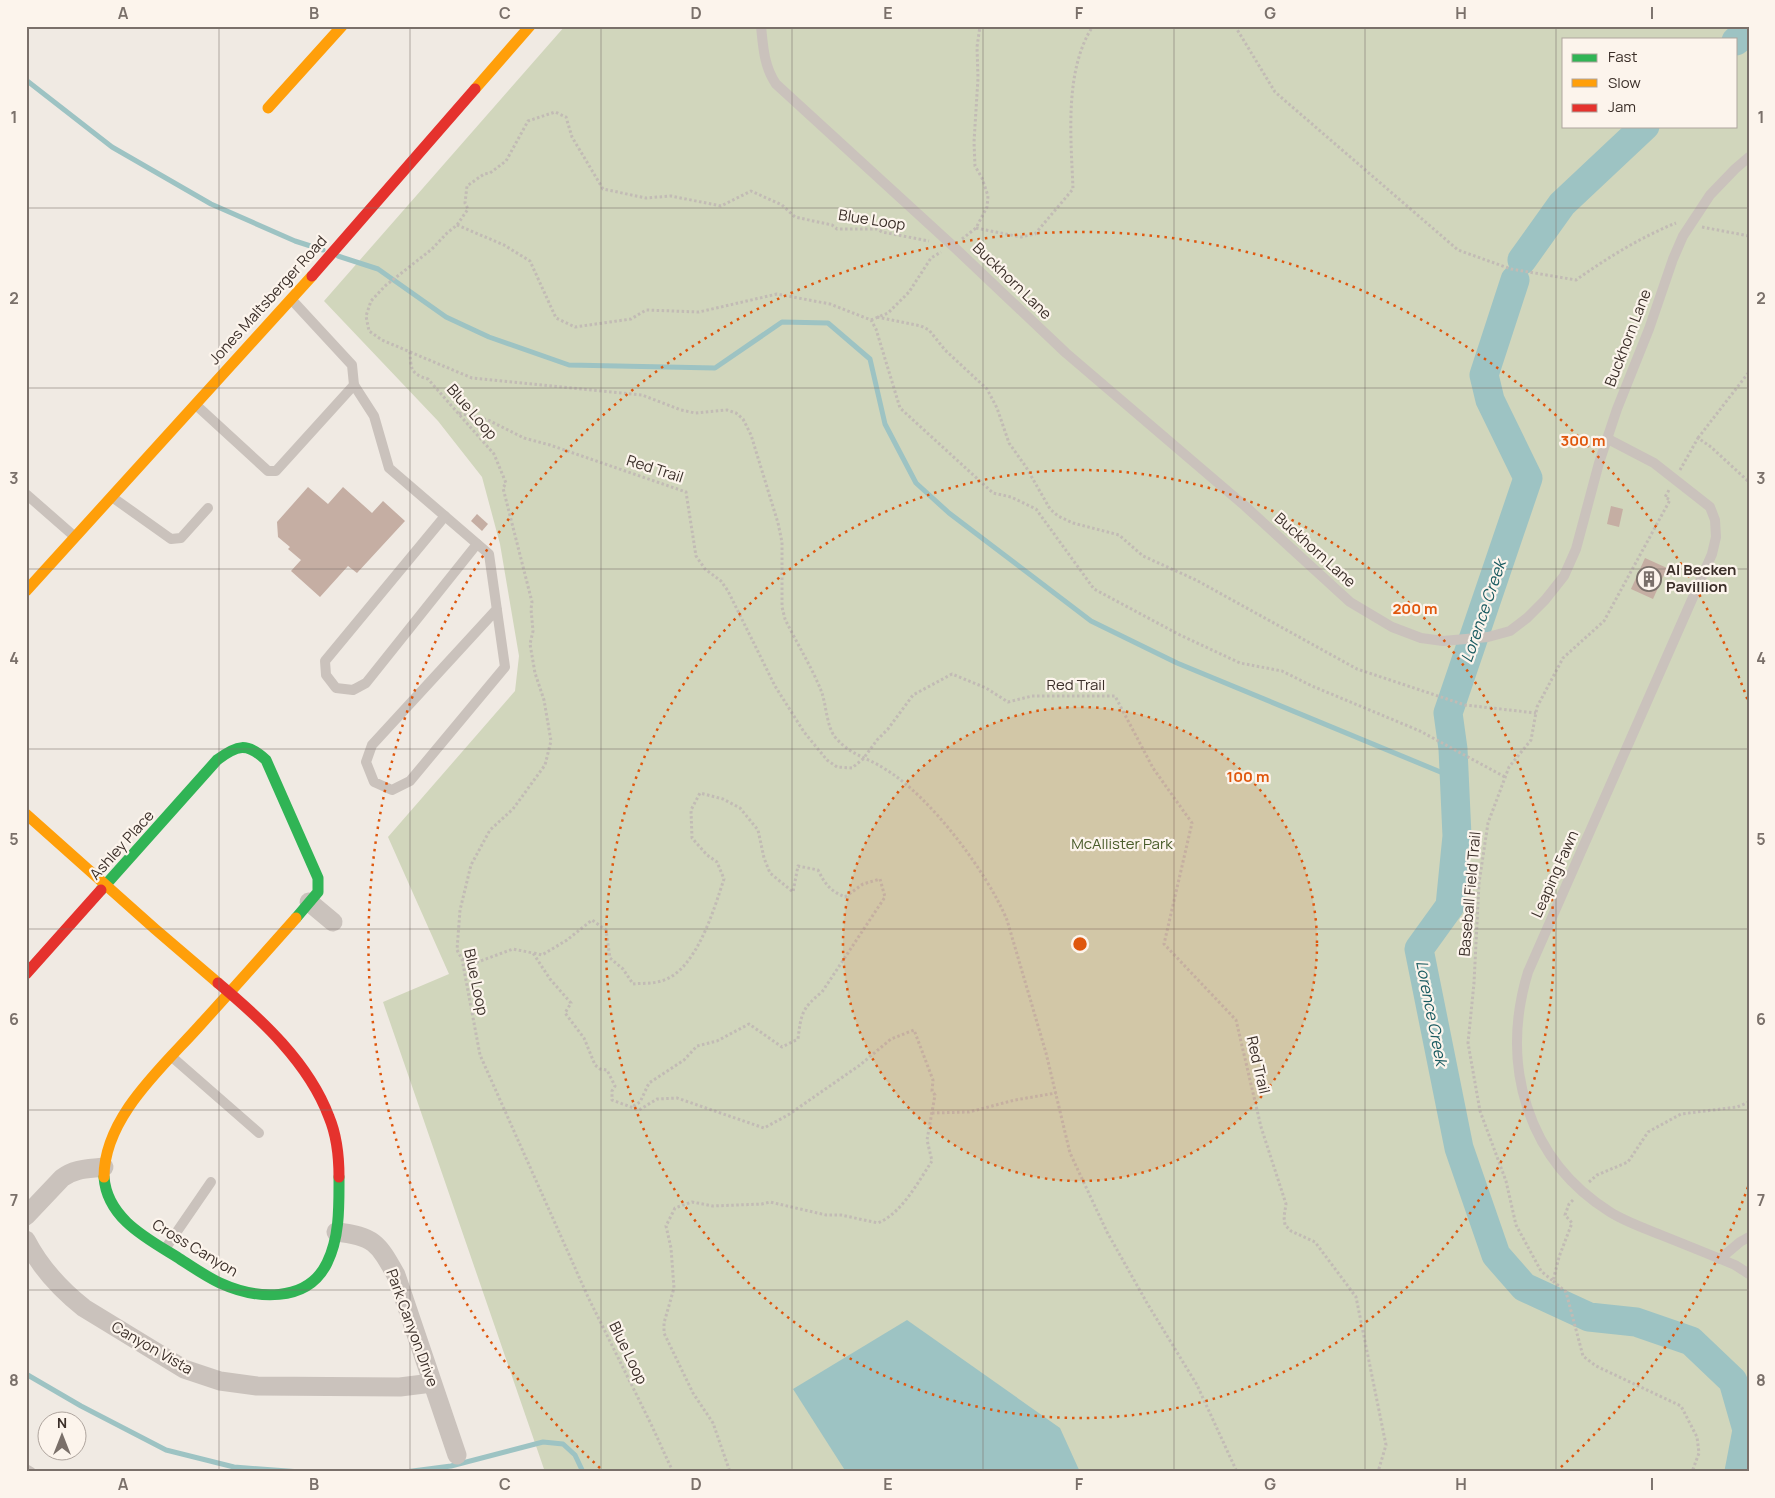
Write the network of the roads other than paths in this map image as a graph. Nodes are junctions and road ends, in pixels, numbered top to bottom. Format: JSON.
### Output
{"nodes":[{"id":1,"x":342,"y":26,"type":"edge"},
{"id":2,"x":530,"y":26,"type":"edge"},
{"id":3,"x":761,"y":26,"type":"edge"},
{"id":4,"x":268,"y":108,"type":"dead end"},
{"id":5,"x":1749,"y":157,"type":"edge"},
{"id":6,"x":292,"y":297,"type":"junction"},
{"id":7,"x":354,"y":385,"type":"junction"},
{"id":8,"x":195,"y":404,"type":"junction"},
{"id":9,"x":1608,"y":438,"type":"junction"},
{"id":10,"x":26,"y":494,"type":"edge"},
{"id":11,"x":112,"y":497,"type":"junction"},
{"id":12,"x":208,"y":508,"type":"dead end"},
{"id":13,"x":445,"y":516,"type":"junction"},
{"id":14,"x":75,"y":537,"type":"junction"},
{"id":15,"x":476,"y":544,"type":"junction"},
{"id":16,"x":26,"y":591,"type":"edge"},
{"id":17,"x":497,"y":609,"type":"junction"},
{"id":18,"x":26,"y":814,"type":"edge"},
{"id":19,"x":105,"y":885,"type":"junction"},
{"id":20,"x":309,"y":902,"type":"junction"},
{"id":21,"x":333,"y":922,"type":"dead end"},
{"id":22,"x":26,"y":974,"type":"edge"},
{"id":23,"x":229,"y":993,"type":"junction"},
{"id":24,"x":172,"y":1058,"type":"junction"},
{"id":25,"x":260,"y":1133,"type":"dead end"},
{"id":26,"x":104,"y":1167,"type":"junction"},
{"id":27,"x":211,"y":1182,"type":"dead end"},
{"id":28,"x":26,"y":1216,"type":"edge"},
{"id":29,"x":336,"y":1232,"type":"junction"},
{"id":30,"x":1749,"y":1236,"type":"edge"},
{"id":31,"x":26,"y":1240,"type":"edge"},
{"id":32,"x":165,"y":1249,"type":"junction"},
{"id":33,"x":1720,"y":1259,"type":"junction"},
{"id":34,"x":1749,"y":1274,"type":"edge"},
{"id":35,"x":432,"y":1384,"type":"junction"},
{"id":36,"x":457,"y":1455,"type":"dead end"},
{"id":37,"x":26,"y":1469,"type":"edge"},
{"id":38,"x":31,"y":1472,"type":"edge"}],
"edges":[{"from":1,"to":4,"type":"street"},
{"from":2,"to":6,"type":"street","name":"Jones Maltsberger Road"},
{"from":3,"to":9,"type":"lane","name":"Buckhorn Lane"},
{"from":5,"to":9,"type":"lane","name":"Buckhorn Lane"},
{"from":6,"to":7,"type":"lane"},
{"from":6,"to":8,"type":"street","name":"Jones Maltsberger Road"},
{"from":7,"to":8,"type":"lane"},
{"from":7,"to":13,"type":"lane"},
{"from":8,"to":11,"type":"street","name":"Jones Maltsberger Road"},
{"from":9,"to":33,"type":"lane","name":"Leaping Fawn"},
{"from":10,"to":14,"type":"lane"},
{"from":11,"to":12,"type":"lane"},
{"from":11,"to":14,"type":"street","name":"Jones Maltsberger Road"},
{"from":13,"to":15,"type":"lane"},
{"from":13,"to":15,"type":"lane"},
{"from":14,"to":16,"type":"street","name":"Jones Maltsberger Road"},
{"from":15,"to":17,"type":"lane"},
{"from":17,"to":17,"type":"lane"},
{"from":18,"to":19,"type":"street","name":"Cross Canyon"},
{"from":19,"to":20,"type":"street","name":"Ashley Place"},
{"from":19,"to":22,"type":"street","name":"Ashley Place"},
{"from":19,"to":23,"type":"street","name":"Cross Canyon"},
{"from":20,"to":21,"type":"street"},
{"from":20,"to":23,"type":"street"},
{"from":23,"to":24,"type":"street","name":"Cross Canyon"},
{"from":23,"to":29,"type":"street","name":"Cross Canyon"},
{"from":24,"to":25,"type":"lane"},
{"from":24,"to":26,"type":"street","name":"Cross Canyon"},
{"from":26,"to":28,"type":"street"},
{"from":26,"to":32,"type":"street","name":"Cross Canyon"},
{"from":27,"to":32,"type":"lane"},
{"from":29,"to":32,"type":"street","name":"Cross Canyon"},
{"from":29,"to":35,"type":"street","name":"Park Canyon Drive"},
{"from":30,"to":33,"type":"lane"},
{"from":31,"to":35,"type":"street","name":"Canyon Vista"},
{"from":33,"to":34,"type":"lane","name":"Leaping Fawn"},
{"from":35,"to":36,"type":"street","name":"Park Canyon Drive"},
{"from":37,"to":38,"type":"lane"}]}
